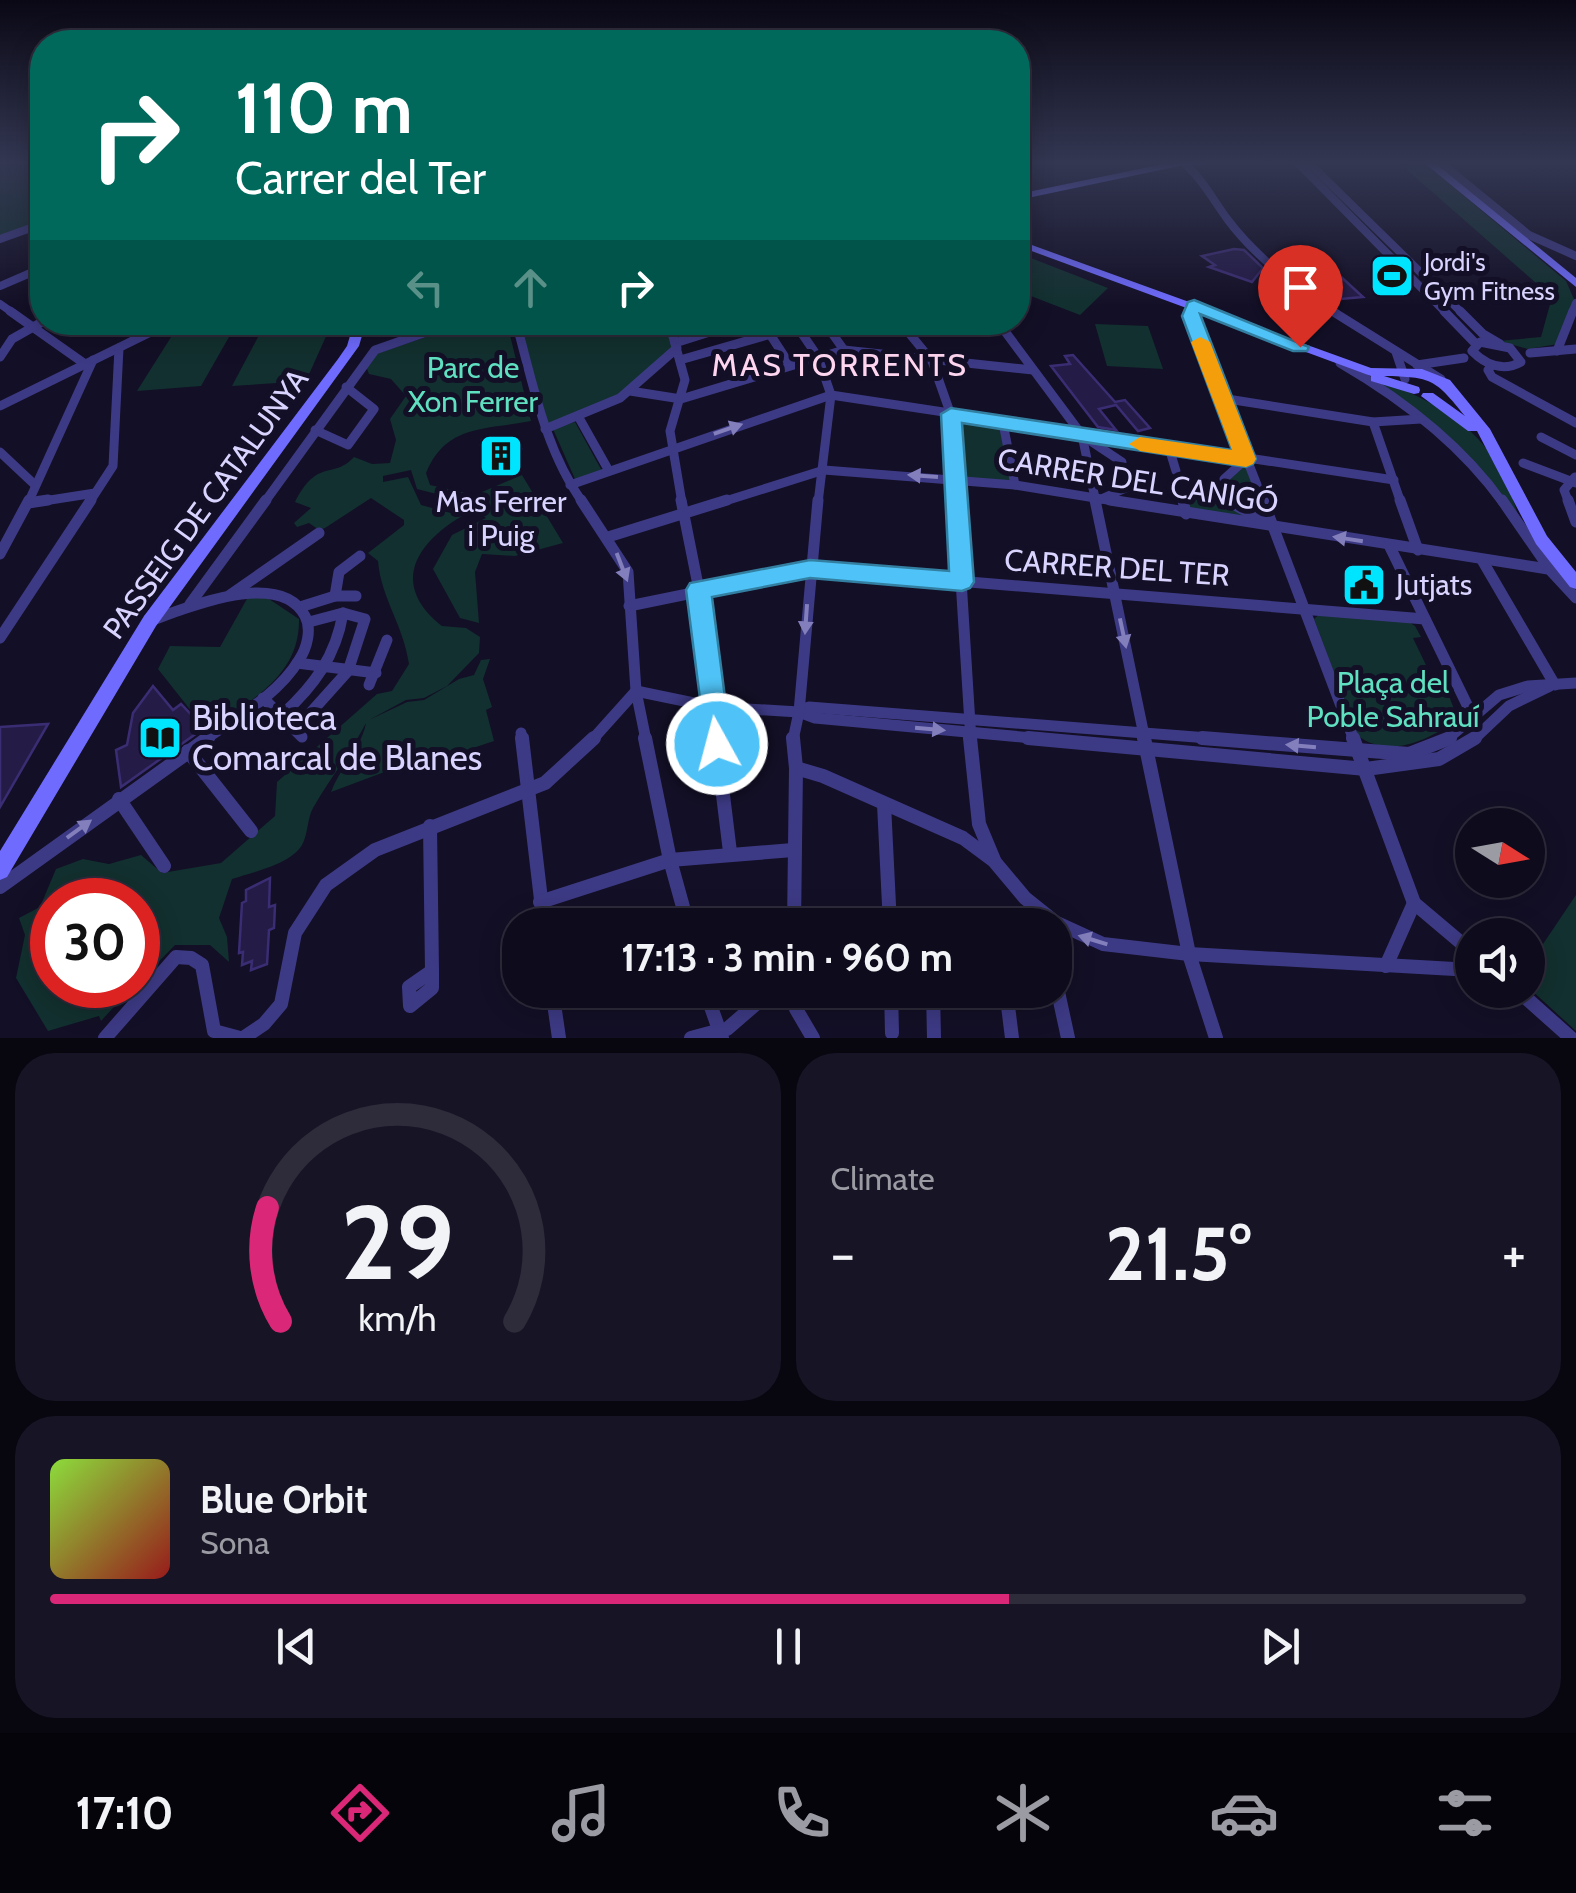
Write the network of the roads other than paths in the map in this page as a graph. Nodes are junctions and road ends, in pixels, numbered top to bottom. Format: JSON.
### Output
{"nodes":[{"id":1,"x":1222,"y":210,"type":"edge"},
{"id":2,"x":1341,"y":210,"type":"edge"},
{"id":3,"x":1357,"y":210,"type":"edge"},
{"id":4,"x":1489,"y":210,"type":"edge"},
{"id":5,"x":1500,"y":210,"type":"edge"},
{"id":6,"x":30,"y":228,"type":"edge"},
{"id":7,"x":0,"y":239,"type":"edge"},
{"id":8,"x":1030,"y":247,"type":"edge"},
{"id":9,"x":1576,"y":256,"type":"edge"},
{"id":10,"x":30,"y":273,"type":"edge"},
{"id":11,"x":1574,"y":278,"type":"edge"},
{"id":12,"x":0,"y":286,"type":"edge"},
{"id":13,"x":1576,"y":303,"type":"edge"},
{"id":14,"x":0,"y":304,"type":"edge"},
{"id":15,"x":1194,"y":306,"type":"junction"},
{"id":16,"x":30,"y":326,"type":"edge"},
{"id":17,"x":30,"y":328,"type":"edge"},
{"id":18,"x":45,"y":335,"type":"edge"},
{"id":19,"x":144,"y":335,"type":"edge"},
{"id":20,"x":356,"y":335,"type":"edge"},
{"id":21,"x":418,"y":335,"type":"edge"},
{"id":22,"x":519,"y":335,"type":"edge"},
{"id":23,"x":673,"y":335,"type":"edge"},
{"id":24,"x":704,"y":335,"type":"edge"},
{"id":25,"x":767,"y":335,"type":"edge"},
{"id":26,"x":771,"y":335,"type":"edge"},
{"id":27,"x":803,"y":335,"type":"edge"},
{"id":28,"x":833,"y":335,"type":"edge"},
{"id":29,"x":911,"y":335,"type":"edge"},
{"id":30,"x":1007,"y":335,"type":"edge"},
{"id":31,"x":676,"y":345,"type":"junction"},
{"id":32,"x":1505,"y":346,"type":"junction"},
{"id":33,"x":119,"y":348,"type":"junction"},
{"id":34,"x":1391,"y":348,"type":"junction"},
{"id":35,"x":844,"y":350,"type":"junction"},
{"id":36,"x":1576,"y":350,"type":"edge"},
{"id":37,"x":1470,"y":351,"type":"junction"},
{"id":38,"x":1557,"y":351,"type":"junction"},
{"id":39,"x":1530,"y":353,"type":"junction"},
{"id":40,"x":0,"y":357,"type":"edge"},
{"id":41,"x":818,"y":357,"type":"junction"},
{"id":42,"x":1520,"y":359,"type":"junction"},
{"id":43,"x":680,"y":360,"type":"junction"},
{"id":44,"x":932,"y":360,"type":"junction"},
{"id":45,"x":1335,"y":360,"type":"junction"},
{"id":46,"x":89,"y":362,"type":"junction"},
{"id":47,"x":1488,"y":363,"type":"junction"},
{"id":48,"x":790,"y":365,"type":"junction"},
{"id":49,"x":1033,"y":370,"type":"junction"},
{"id":50,"x":1418,"y":376,"type":"junction"},
{"id":51,"x":1445,"y":385,"type":"junction"},
{"id":52,"x":346,"y":387,"type":"junction"},
{"id":53,"x":630,"y":391,"type":"junction"},
{"id":54,"x":831,"y":395,"type":"junction"},
{"id":55,"x":313,"y":398,"type":"junction"},
{"id":56,"x":681,"y":398,"type":"junction"},
{"id":57,"x":1220,"y":398,"type":"junction"},
{"id":58,"x":0,"y":406,"type":"edge"},
{"id":59,"x":951,"y":414,"type":"junction"},
{"id":60,"x":578,"y":416,"type":"junction"},
{"id":61,"x":1421,"y":419,"type":"junction"},
{"id":62,"x":1373,"y":422,"type":"junction"},
{"id":63,"x":1003,"y":423,"type":"junction"},
{"id":64,"x":1576,"y":423,"type":"edge"},
{"id":65,"x":317,"y":427,"type":"junction"},
{"id":66,"x":544,"y":429,"type":"junction"},
{"id":67,"x":1082,"y":435,"type":"junction"},
{"id":68,"x":1540,"y":437,"type":"dead end"},
{"id":69,"x":1170,"y":448,"type":"junction"},
{"id":70,"x":671,"y":449,"type":"junction"},
{"id":71,"x":0,"y":452,"type":"edge"},
{"id":72,"x":1576,"y":454,"type":"edge"},
{"id":73,"x":1498,"y":456,"type":"junction"},
{"id":74,"x":1246,"y":459,"type":"junction"},
{"id":75,"x":1122,"y":462,"type":"dead end"},
{"id":76,"x":1523,"y":463,"type":"dead end"},
{"id":77,"x":824,"y":470,"type":"junction"},
{"id":78,"x":609,"y":471,"type":"junction"},
{"id":79,"x":1176,"y":471,"type":"dead end"},
{"id":80,"x":955,"y":478,"type":"junction"},
{"id":81,"x":1224,"y":479,"type":"dead end"},
{"id":82,"x":1394,"y":480,"type":"junction"},
{"id":83,"x":1575,"y":480,"type":"edge"},
{"id":84,"x":34,"y":484,"type":"junction"},
{"id":85,"x":1015,"y":485,"type":"junction"},
{"id":86,"x":570,"y":486,"type":"junction"},
{"id":87,"x":1128,"y":488,"type":"dead end"},
{"id":88,"x":94,"y":493,"type":"junction"},
{"id":89,"x":1182,"y":496,"type":"dead end"},
{"id":90,"x":1098,"y":500,"type":"junction"},
{"id":91,"x":28,"y":502,"type":"junction"},
{"id":92,"x":1234,"y":504,"type":"dead end"},
{"id":93,"x":683,"y":514,"type":"junction"},
{"id":94,"x":1186,"y":514,"type":"junction"},
{"id":95,"x":1576,"y":522,"type":"edge"},
{"id":96,"x":1274,"y":528,"type":"junction"},
{"id":97,"x":319,"y":534,"type":"dead end"},
{"id":98,"x":608,"y":537,"type":"junction"},
{"id":99,"x":1388,"y":545,"type":"junction"},
{"id":100,"x":2,"y":548,"type":"edge"},
{"id":101,"x":1542,"y":548,"type":"junction"},
{"id":102,"x":1418,"y":550,"type":"junction"},
{"id":103,"x":360,"y":556,"type":"dead end"},
{"id":104,"x":1482,"y":560,"type":"junction"},
{"id":105,"x":810,"y":569,"type":"junction"},
{"id":106,"x":1548,"y":570,"type":"junction"},
{"id":107,"x":962,"y":582,"type":"junction"},
{"id":108,"x":1576,"y":582,"type":"edge"},
{"id":109,"x":698,"y":590,"type":"junction"},
{"id":110,"x":1115,"y":593,"type":"junction"},
{"id":111,"x":230,"y":595,"type":"junction"},
{"id":112,"x":335,"y":596,"type":"junction"},
{"id":113,"x":356,"y":596,"type":"dead end"},
{"id":114,"x":1576,"y":598,"type":"edge"},
{"id":115,"x":189,"y":604,"type":"junction"},
{"id":116,"x":629,"y":606,"type":"junction"},
{"id":117,"x":300,"y":607,"type":"junction"},
{"id":118,"x":1306,"y":608,"type":"junction"},
{"id":119,"x":343,"y":613,"type":"junction"},
{"id":120,"x":1424,"y":619,"type":"junction"},
{"id":121,"x":150,"y":621,"type":"junction"},
{"id":122,"x":308,"y":622,"type":"junction"},
{"id":123,"x":0,"y":638,"type":"edge"},
{"id":124,"x":387,"y":640,"type":"dead end"},
{"id":125,"x":297,"y":663,"type":"junction"},
{"id":126,"x":326,"y":667,"type":"junction"},
{"id":127,"x":348,"y":670,"type":"junction"},
{"id":128,"x":1576,"y":683,"type":"edge"},
{"id":129,"x":1552,"y":686,"type":"junction"},
{"id":130,"x":636,"y":692,"type":"junction"},
{"id":131,"x":263,"y":698,"type":"junction"},
{"id":132,"x":713,"y":707,"type":"junction"},
{"id":133,"x":799,"y":711,"type":"junction"},
{"id":134,"x":282,"y":715,"type":"junction"},
{"id":135,"x":970,"y":717,"type":"junction"},
{"id":136,"x":1477,"y":722,"type":"junction"},
{"id":137,"x":1144,"y":732,"type":"junction"},
{"id":138,"x":521,"y":733,"type":"dead end"},
{"id":139,"x":970,"y":733,"type":"junction"},
{"id":140,"x":1149,"y":750,"type":"junction"},
{"id":141,"x":188,"y":751,"type":"junction"},
{"id":142,"x":1359,"y":752,"type":"junction"},
{"id":143,"x":796,"y":768,"type":"junction"},
{"id":144,"x":1366,"y":769,"type":"junction"},
{"id":145,"x":529,"y":791,"type":"junction"},
{"id":146,"x":119,"y":799,"type":"junction"},
{"id":147,"x":884,"y":804,"type":"junction"},
{"id":148,"x":430,"y":826,"type":"junction"},
{"id":149,"x":251,"y":831,"type":"dead end"},
{"id":150,"x":793,"y":850,"type":"junction"},
{"id":151,"x":730,"y":852,"type":"junction"},
{"id":152,"x":670,"y":860,"type":"junction"},
{"id":153,"x":994,"y":861,"type":"junction"},
{"id":154,"x":164,"y":866,"type":"dead end"},
{"id":155,"x":0,"y":870,"type":"edge"},
{"id":156,"x":0,"y":887,"type":"edge"},
{"id":157,"x":540,"y":902,"type":"junction"},
{"id":158,"x":1414,"y":903,"type":"junction"},
{"id":159,"x":541,"y":908,"type":"edge"},
{"id":160,"x":683,"y":908,"type":"edge"},
{"id":161,"x":794,"y":908,"type":"edge"},
{"id":162,"x":889,"y":908,"type":"edge"},
{"id":163,"x":1036,"y":908,"type":"edge"},
{"id":164,"x":1072,"y":931,"type":"edge"},
{"id":165,"x":1455,"y":938,"type":"edge"},
{"id":166,"x":1189,"y":954,"type":"junction"},
{"id":167,"x":1386,"y":966,"type":"junction"},
{"id":168,"x":1455,"y":969,"type":"edge"},
{"id":169,"x":432,"y":971,"type":"dead end"},
{"id":170,"x":555,"y":1008,"type":"edge"},
{"id":171,"x":713,"y":1008,"type":"edge"},
{"id":172,"x":751,"y":1008,"type":"edge"},
{"id":173,"x":796,"y":1008,"type":"edge"},
{"id":174,"x":891,"y":1008,"type":"edge"},
{"id":175,"x":933,"y":1008,"type":"edge"},
{"id":176,"x":1008,"y":1008,"type":"edge"},
{"id":177,"x":1062,"y":1008,"type":"edge"},
{"id":178,"x":1537,"y":1008,"type":"edge"},
{"id":179,"x":722,"y":1033,"type":"edge"},
{"id":180,"x":892,"y":1033,"type":"dead end"},
{"id":181,"x":106,"y":1038,"type":"edge"},
{"id":182,"x":242,"y":1038,"type":"edge"},
{"id":183,"x":559,"y":1038,"type":"edge"},
{"id":184,"x":691,"y":1038,"type":"edge"},
{"id":185,"x":813,"y":1038,"type":"edge"},
{"id":186,"x":934,"y":1038,"type":"edge"},
{"id":187,"x":1012,"y":1038,"type":"edge"},
{"id":188,"x":1068,"y":1038,"type":"edge"},
{"id":189,"x":1216,"y":1038,"type":"edge"},
{"id":190,"x":1571,"y":1038,"type":"edge"}],
"edges":[{"from":1,"to":34,"type":"street"},
{"from":2,"to":37,"type":"street"},
{"from":3,"to":32,"type":"street"},
{"from":4,"to":11,"type":"street"},
{"from":5,"to":9,"type":"street"},
{"from":6,"to":7,"type":"street"},
{"from":8,"to":15,"type":"street"},
{"from":10,"to":12,"type":"street"},
{"from":13,"to":38,"type":"street"},
{"from":14,"to":16,"type":"street"},
{"from":15,"to":45,"type":"street"},
{"from":15,"to":57,"type":"street"},
{"from":17,"to":40,"type":"street"},
{"from":18,"to":46,"type":"street"},
{"from":19,"to":33,"type":"street"},
{"from":20,"to":55,"type":"street","name":"PASSEIG DE CATALUNYA"},
{"from":21,"to":52,"type":"street"},
{"from":22,"to":66,"type":"street"},
{"from":23,"to":31,"type":"street"},
{"from":24,"to":31,"type":"street"},
{"from":25,"to":43,"type":"street"},
{"from":26,"to":48,"type":"street"},
{"from":27,"to":41,"type":"street"},
{"from":28,"to":35,"type":"street"},
{"from":29,"to":44,"type":"street"},
{"from":30,"to":49,"type":"street"},
{"from":31,"to":43,"type":"street"},
{"from":31,"to":53,"type":"street"},
{"from":32,"to":37,"type":"street"},
{"from":32,"to":39,"type":"street"},
{"from":32,"to":42,"type":"street"},
{"from":33,"to":46,"type":"street"},
{"from":33,"to":88,"type":"street"},
{"from":34,"to":50,"type":"street"},
{"from":34,"to":50,"type":"street"},
{"from":35,"to":41,"type":"street"},
{"from":35,"to":44,"type":"street"},
{"from":36,"to":38,"type":"street"},
{"from":37,"to":47,"type":"street"},
{"from":37,"to":50,"type":"street"},
{"from":38,"to":39,"type":"street"},
{"from":39,"to":42,"type":"street"},
{"from":41,"to":48,"type":"street"},
{"from":41,"to":54,"type":"street"},
{"from":42,"to":47,"type":"street"},
{"from":43,"to":56,"type":"street"},
{"from":44,"to":49,"type":"street"},
{"from":44,"to":59,"type":"street"},
{"from":45,"to":50,"type":"street"},
{"from":45,"to":61,"type":"street"},
{"from":46,"to":58,"type":"street"},
{"from":46,"to":84,"type":"street"},
{"from":47,"to":64,"type":"street"},
{"from":48,"to":56,"type":"street"},
{"from":49,"to":67,"type":"street"},
{"from":50,"to":51,"type":"street"},
{"from":50,"to":51,"type":"street"},
{"from":50,"to":73,"type":"street"},
{"from":51,"to":73,"type":"street"},
{"from":52,"to":65,"type":"street"},
{"from":52,"to":65,"type":"street"},
{"from":53,"to":56,"type":"street"},
{"from":53,"to":60,"type":"street"},
{"from":54,"to":59,"type":"street"},
{"from":70,"to":54,"type":"street","one_way":true},
{"from":54,"to":77,"type":"street"},
{"from":55,"to":65,"type":"street"},
{"from":55,"to":121,"type":"street","name":"PASSEIG DE CATALUNYA"},
{"from":56,"to":70,"type":"street"},
{"from":57,"to":62,"type":"street"},
{"from":57,"to":74,"type":"street"},
{"from":59,"to":63,"type":"street"},
{"from":59,"to":80,"type":"street"},
{"from":60,"to":66,"type":"street"},
{"from":60,"to":78,"type":"street"},
{"from":61,"to":62,"type":"street"},
{"from":61,"to":101,"type":"street"},
{"from":62,"to":82,"type":"street"},
{"from":63,"to":67,"type":"street"},
{"from":63,"to":85,"type":"street"},
{"from":65,"to":115,"type":"street"},
{"from":66,"to":86,"type":"street"},
{"from":67,"to":69,"type":"street"},
{"from":67,"to":75,"type":"street"},
{"from":67,"to":90,"type":"street"},
{"from":68,"to":72,"type":"street"},
{"from":69,"to":74,"type":"street"},
{"from":69,"to":79,"type":"street"},
{"from":70,"to":78,"type":"street"},
{"from":70,"to":93,"type":"street"},
{"from":71,"to":84,"type":"street"},
{"from":73,"to":101,"type":"street"},
{"from":74,"to":81,"type":"street"},
{"from":74,"to":82,"type":"street"},
{"from":74,"to":96,"type":"street"},
{"from":76,"to":83,"type":"street"},
{"from":80,"to":77,"type":"street","name":"CARRER DEL CANIGÓ","one_way":true},
{"from":77,"to":93,"type":"street","name":"CARRER DEL CANIGÓ"},
{"from":77,"to":105,"type":"street"},
{"from":78,"to":86,"type":"street"},
{"from":80,"to":85,"type":"street","name":"CARRER DEL CANIGÓ"},
{"from":80,"to":107,"type":"street"},
{"from":82,"to":102,"type":"street"},
{"from":83,"to":95,"type":"street"},
{"from":84,"to":91,"type":"street"},
{"from":85,"to":90,"type":"street","name":"CARRER DEL CANIGÓ"},
{"from":86,"to":98,"type":"street"},
{"from":87,"to":90,"type":"street"},
{"from":88,"to":91,"type":"street"},
{"from":88,"to":123,"type":"street"},
{"from":89,"to":94,"type":"street"},
{"from":90,"to":94,"type":"street","name":"CARRER DEL CANIGÓ"},
{"from":90,"to":110,"type":"street"},
{"from":91,"to":100,"type":"street"},
{"from":92,"to":96,"type":"street"},
{"from":93,"to":98,"type":"street","name":"CARRER DEL CANIGÓ"},
{"from":93,"to":109,"type":"street"},
{"from":94,"to":96,"type":"street","name":"CARRER DEL CANIGÓ"},
{"from":99,"to":96,"type":"street","name":"CARRER DEL CANIGÓ","one_way":true},
{"from":96,"to":118,"type":"street"},
{"from":97,"to":111,"type":"street"},
{"from":98,"to":116,"type":"street","one_way":true},
{"from":99,"to":102,"type":"street","name":"CARRER DEL CANIGÓ"},
{"from":99,"to":120,"type":"street"},
{"from":101,"to":106,"type":"street"},
{"from":101,"to":108,"type":"street"},
{"from":102,"to":104,"type":"street","name":"CARRER DEL CANIGÓ"},
{"from":103,"to":112,"type":"street"},
{"from":104,"to":106,"type":"street","name":"CARRER DEL CANIGÓ"},
{"from":104,"to":129,"type":"street"},
{"from":105,"to":107,"type":"street","name":"CARRER DEL TER"},
{"from":105,"to":109,"type":"street","name":"CARRER DEL TER"},
{"from":105,"to":133,"type":"street","one_way":true},
{"from":106,"to":114,"type":"street"},
{"from":107,"to":110,"type":"street","name":"CARRER DEL TER"},
{"from":107,"to":135,"type":"street"},
{"from":109,"to":116,"type":"street","name":"CARRER DEL TER"},
{"from":109,"to":132,"type":"street"},
{"from":110,"to":118,"type":"street","name":"CARRER DEL TER"},
{"from":110,"to":137,"type":"street","one_way":true},
{"from":111,"to":115,"type":"street"},
{"from":111,"to":117,"type":"street"},
{"from":112,"to":113,"type":"street"},
{"from":112,"to":117,"type":"street"},
{"from":115,"to":121,"type":"street"},
{"from":116,"to":130,"type":"street"},
{"from":117,"to":122,"type":"street"},
{"from":118,"to":120,"type":"street","name":"CARRER DEL TER"},
{"from":118,"to":142,"type":"street"},
{"from":119,"to":122,"type":"street"},
{"from":119,"to":126,"type":"street"},
{"from":119,"to":127,"type":"street"},
{"from":120,"to":136,"type":"street"},
{"from":121,"to":155,"type":"street","name":"PASSEIG DE CATALUNYA"},
{"from":122,"to":125,"type":"street"},
{"from":124,"to":127,"type":"street"},
{"from":125,"to":126,"type":"street"},
{"from":125,"to":131,"type":"street"},
{"from":126,"to":127,"type":"street"},
{"from":126,"to":134,"type":"street"},
{"from":127,"to":134,"type":"street"},
{"from":128,"to":129,"type":"street"},
{"from":129,"to":136,"type":"street"},
{"from":130,"to":132,"type":"street"},
{"from":130,"to":145,"type":"street"},
{"from":130,"to":152,"type":"street"},
{"from":131,"to":134,"type":"street"},
{"from":131,"to":141,"type":"street"},
{"from":132,"to":133,"type":"street"},
{"from":132,"to":151,"type":"street"},
{"from":133,"to":135,"type":"street"},
{"from":133,"to":139,"type":"street","one_way":true},
{"from":133,"to":143,"type":"street"},
{"from":135,"to":137,"type":"street"},
{"from":135,"to":139,"type":"street"},
{"from":136,"to":142,"type":"street"},
{"from":136,"to":144,"type":"street"},
{"from":137,"to":140,"type":"street"},
{"from":142,"to":137,"type":"street","one_way":true},
{"from":138,"to":145,"type":"street"},
{"from":139,"to":140,"type":"street"},
{"from":139,"to":153,"type":"street"},
{"from":140,"to":144,"type":"street"},
{"from":140,"to":166,"type":"street"},
{"from":141,"to":146,"type":"street"},
{"from":141,"to":149,"type":"street"},
{"from":142,"to":144,"type":"street"},
{"from":143,"to":147,"type":"street"},
{"from":143,"to":150,"type":"street"},
{"from":144,"to":158,"type":"street"},
{"from":145,"to":148,"type":"street"},
{"from":145,"to":157,"type":"street"},
{"from":146,"to":154,"type":"street"},
{"from":156,"to":146,"type":"street","one_way":true},
{"from":147,"to":153,"type":"street"},
{"from":147,"to":162,"type":"street"},
{"from":148,"to":169,"type":"street"},
{"from":148,"to":182,"type":"street"},
{"from":150,"to":151,"type":"street"},
{"from":150,"to":161,"type":"street"},
{"from":151,"to":152,"type":"street"},
{"from":152,"to":157,"type":"street"},
{"from":152,"to":160,"type":"street"},
{"from":153,"to":163,"type":"street"},
{"from":157,"to":159,"type":"street"},
{"from":158,"to":165,"type":"street"},
{"from":158,"to":167,"type":"street"},
{"from":166,"to":164,"type":"street","one_way":true},
{"from":166,"to":167,"type":"street"},
{"from":166,"to":189,"type":"street"},
{"from":167,"to":168,"type":"street"},
{"from":170,"to":183,"type":"street"},
{"from":171,"to":179,"type":"street"},
{"from":172,"to":179,"type":"street"},
{"from":173,"to":185,"type":"street"},
{"from":174,"to":180,"type":"street"},
{"from":175,"to":186,"type":"street"},
{"from":176,"to":187,"type":"street"},
{"from":177,"to":188,"type":"street"},
{"from":178,"to":190,"type":"street"},
{"from":179,"to":184,"type":"street"},
{"from":181,"to":182,"type":"street"}]}
